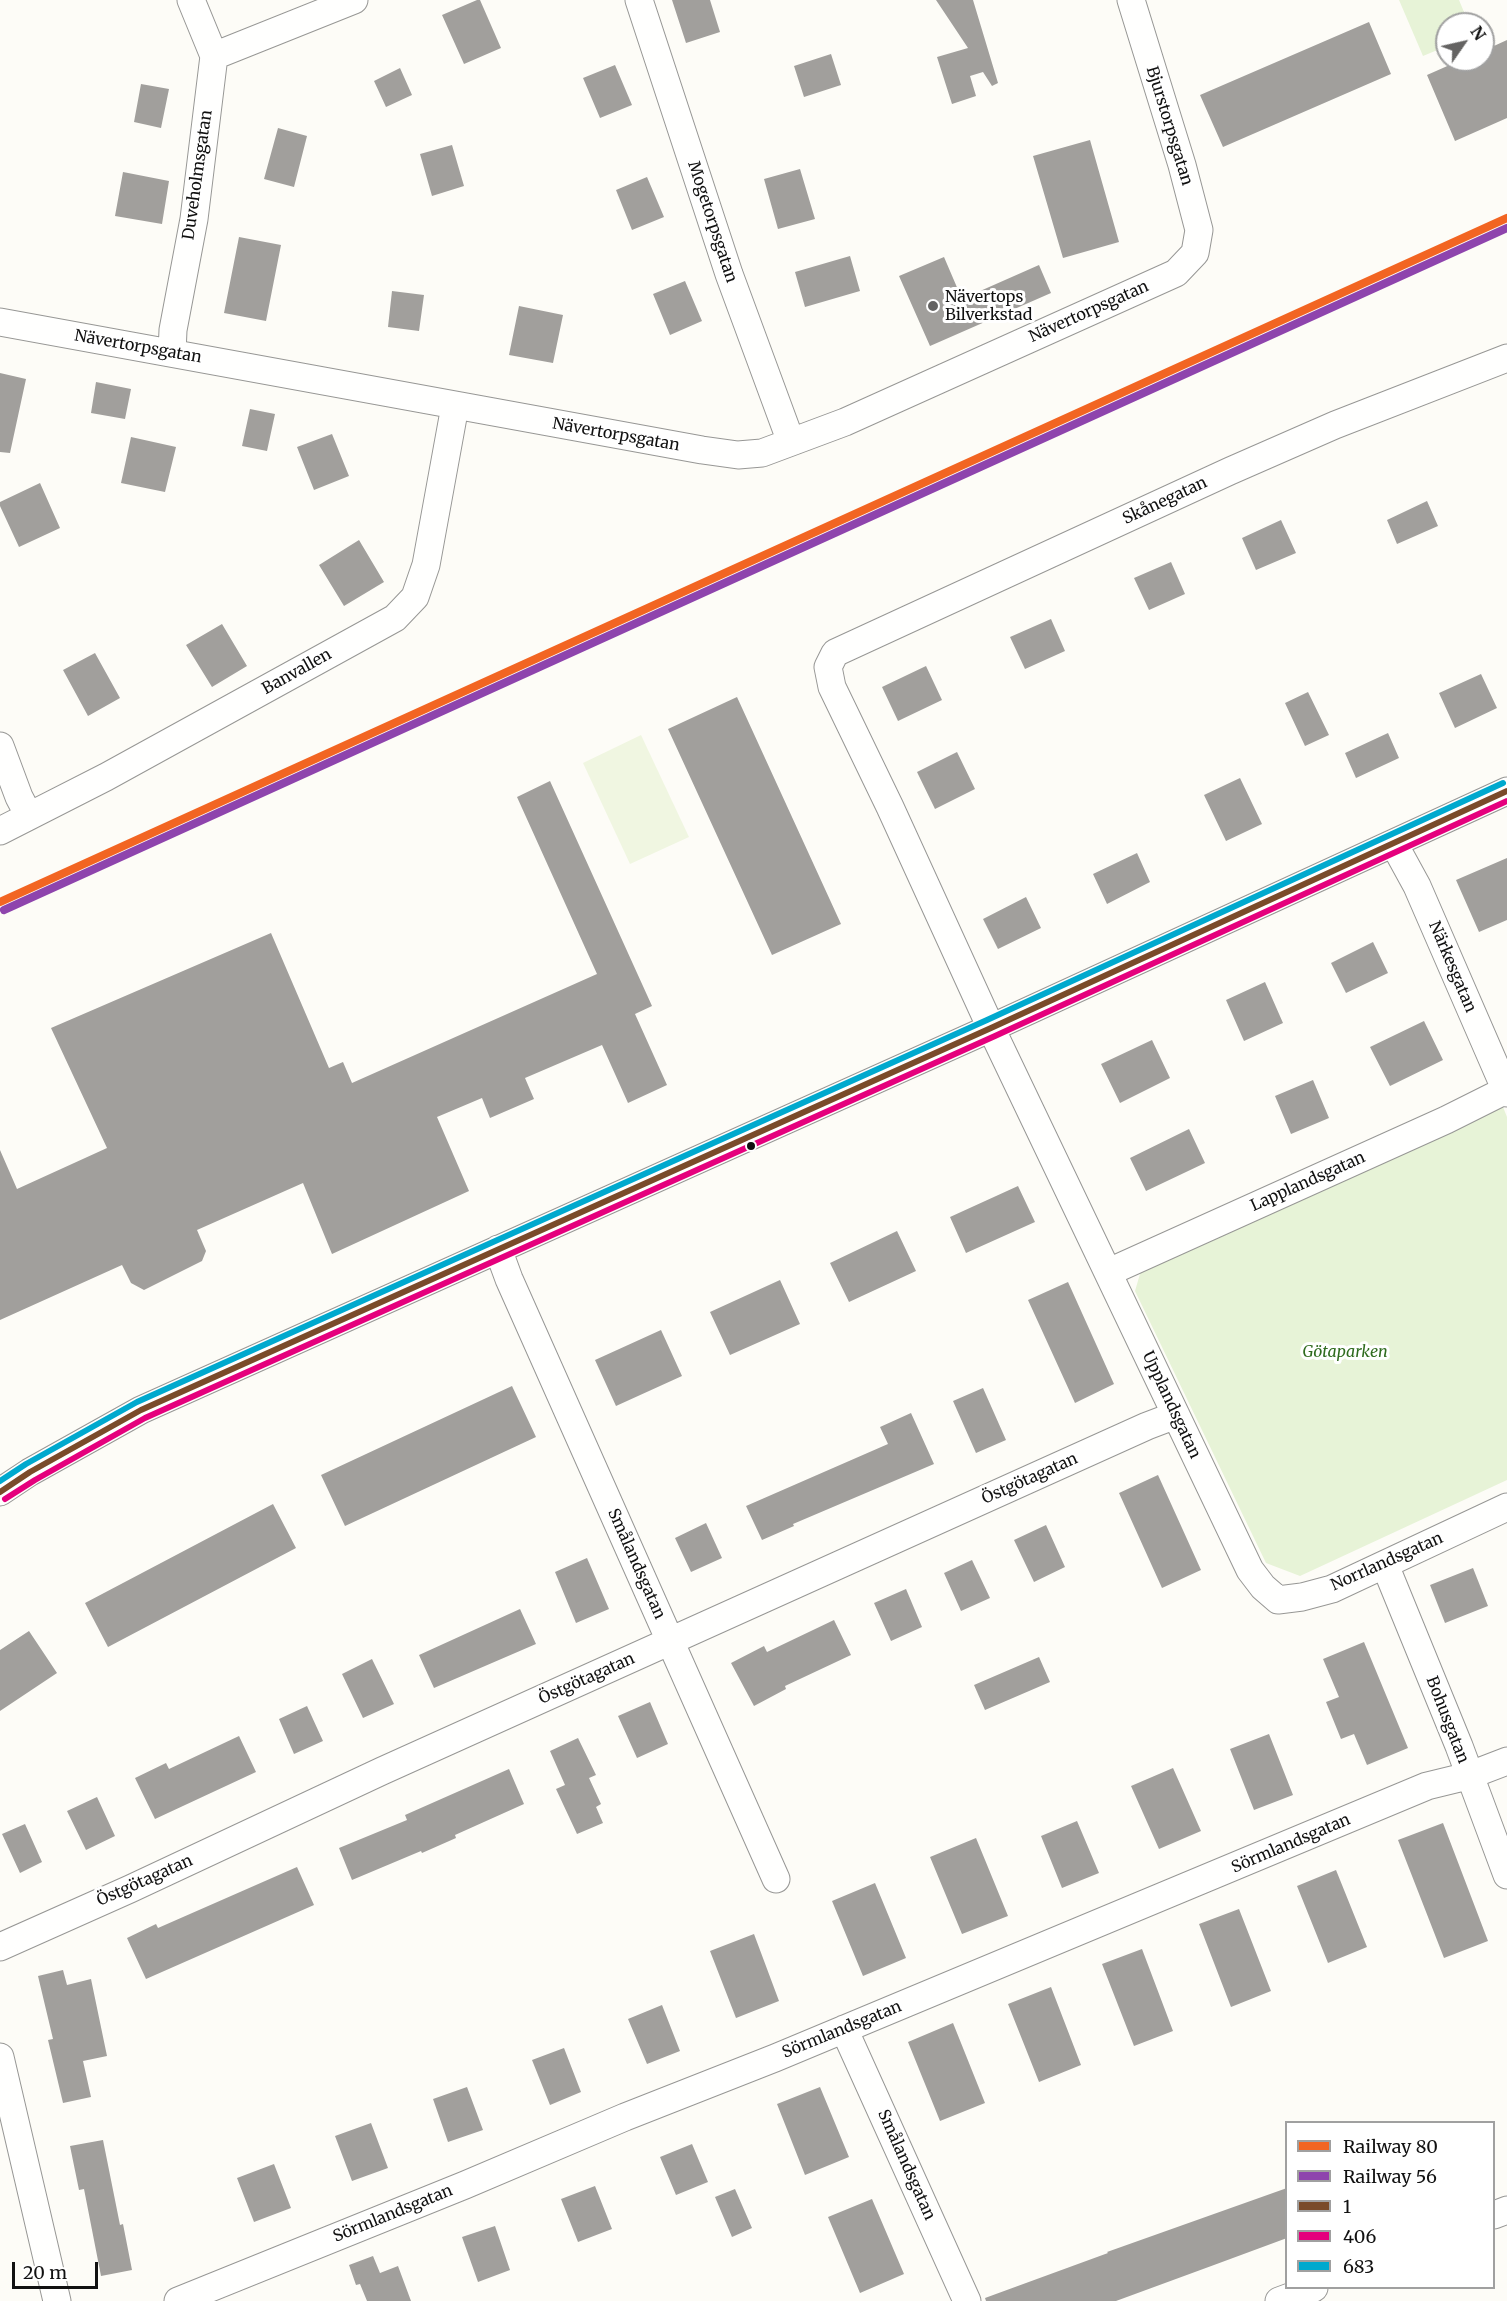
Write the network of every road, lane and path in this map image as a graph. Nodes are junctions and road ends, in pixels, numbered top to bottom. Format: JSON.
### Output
{"nodes":[{"id":1,"x":191,"y":0,"type":"edge"},
{"id":2,"x":354,"y":0,"type":"edge"},
{"id":3,"x":639,"y":0,"type":"edge"},
{"id":4,"x":1131,"y":0,"type":"edge"},
{"id":5,"x":214,"y":56,"type":"junction"},
{"id":6,"x":1195,"y":253,"type":"joint"},
{"id":7,"x":0,"y":322,"type":"edge"},
{"id":8,"x":172,"y":353,"type":"junction"},
{"id":9,"x":1507,"y":358,"type":"edge"},
{"id":10,"x":455,"y":406,"type":"junction"},
{"id":11,"x":791,"y":442,"type":"junction"},
{"id":12,"x":832,"y":661,"type":"joint"},
{"id":13,"x":0,"y":746,"type":"edge"},
{"id":14,"x":1507,"y":791,"type":"edge"},
{"id":15,"x":29,"y":816,"type":"junction"},
{"id":16,"x":0,"y":831,"type":"edge"},
{"id":17,"x":1394,"y":844,"type":"junction"},
{"id":18,"x":991,"y":1028,"type":"junction"},
{"id":19,"x":1506,"y":1092,"type":"edge"},
{"id":20,"x":498,"y":1249,"type":"junction"},
{"id":21,"x":1109,"y":1272,"type":"junction"},
{"id":22,"x":1176,"y":1415,"type":"junction"},
{"id":23,"x":0,"y":1492,"type":"edge"},
{"id":24,"x":1507,"y":1507,"type":"edge"},
{"id":25,"x":1385,"y":1565,"type":"junction"},
{"id":26,"x":1266,"y":1590,"type":"joint"},
{"id":27,"x":671,"y":1642,"type":"junction"},
{"id":28,"x":1507,"y":1761,"type":"edge"},
{"id":29,"x":1468,"y":1776,"type":"junction"},
{"id":30,"x":1507,"y":1875,"type":"edge"},
{"id":31,"x":776,"y":1879,"type":"dead end"},
{"id":32,"x":0,"y":1947,"type":"edge"},
{"id":33,"x":844,"y":2029,"type":"junction"},
{"id":34,"x":0,"y":2057,"type":"edge"},
{"id":35,"x":1311,"y":2289,"type":"edge"},
{"id":36,"x":57,"y":2301,"type":"edge"},
{"id":37,"x":178,"y":2301,"type":"edge"},
{"id":38,"x":968,"y":2301,"type":"edge"},
{"id":39,"x":1279,"y":2301,"type":"edge"}],
"edges":[{"from":1,"to":5,"type":"street","name":"Duveholmsgatan"},
{"from":2,"to":5,"type":"street"},
{"from":3,"to":11,"type":"street","name":"Mogetorpsgatan"},
{"from":4,"to":6,"type":"street","name":"Bjurstorpsgatan"},
{"from":5,"to":8,"type":"street","name":"Duveholmsgatan"},
{"from":6,"to":11,"type":"street","name":"Nävertorpsgatan"},
{"from":7,"to":8,"type":"street","name":"Nävertorpsgatan"},
{"from":8,"to":10,"type":"street","name":"Nävertorpsgatan"},
{"from":9,"to":12,"type":"street","name":"Skånegatan"},
{"from":10,"to":11,"type":"street","name":"Nävertorpsgatan"},
{"from":10,"to":15,"type":"street","name":"Banvallen"},
{"from":12,"to":18,"type":"street","name":"Upplandsgatan"},
{"from":13,"to":15,"type":"street"},
{"from":14,"to":17,"type":"street"},
{"from":15,"to":16,"type":"street","name":"Banvallen"},
{"from":17,"to":18,"type":"street"},
{"from":17,"to":19,"type":"street","name":"Närkesgatan"},
{"from":18,"to":20,"type":"street"},
{"from":18,"to":21,"type":"street","name":"Upplandsgatan"},
{"from":19,"to":21,"type":"street","name":"Lapplandsgatan"},
{"from":20,"to":23,"type":"street"},
{"from":20,"to":27,"type":"street","name":"Smålandsgatan"},
{"from":21,"to":22,"type":"street","name":"Upplandsgatan"},
{"from":22,"to":26,"type":"street","name":"Upplandsgatan"},
{"from":22,"to":27,"type":"street","name":"Östgötagatan"},
{"from":24,"to":25,"type":"street","name":"Norrlandsgatan"},
{"from":25,"to":26,"type":"street","name":"Norrlandsgatan"},
{"from":25,"to":29,"type":"street","name":"Bohusgatan"},
{"from":27,"to":31,"type":"street","name":"Smålandsgatan"},
{"from":27,"to":32,"type":"street","name":"Östgötagatan"},
{"from":28,"to":29,"type":"street","name":"Sörmlandsgatan"},
{"from":29,"to":30,"type":"street","name":"Bohusgatan"},
{"from":29,"to":33,"type":"street","name":"Sörmlandsgatan"},
{"from":33,"to":37,"type":"street","name":"Sörmlandsgatan"},
{"from":33,"to":38,"type":"street","name":"Smålandsgatan"},
{"from":34,"to":36,"type":"street"},
{"from":35,"to":39,"type":"street"}]}
